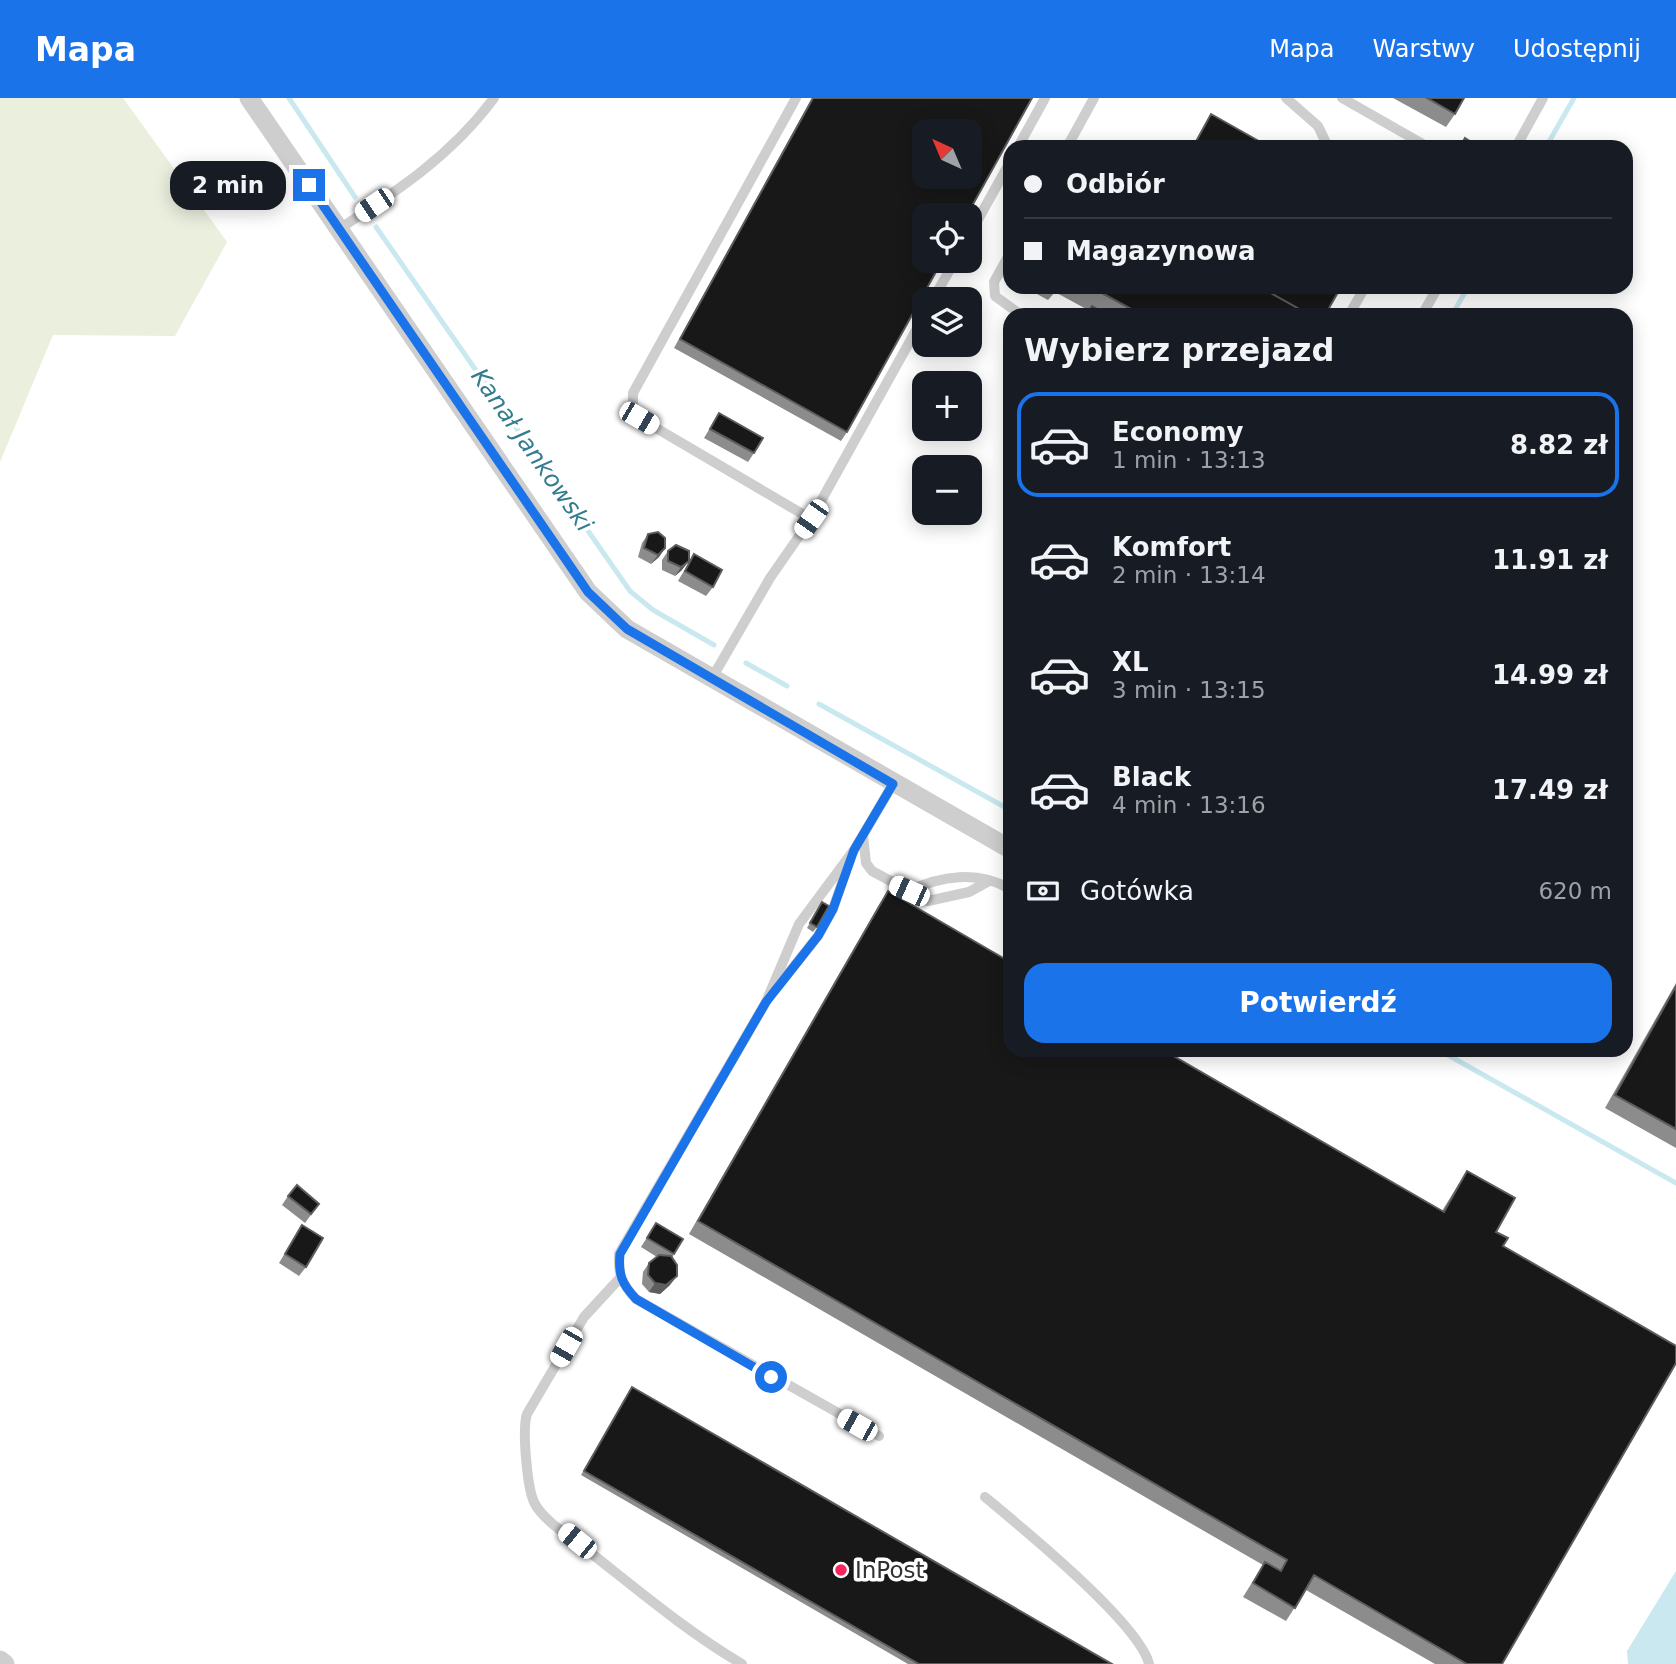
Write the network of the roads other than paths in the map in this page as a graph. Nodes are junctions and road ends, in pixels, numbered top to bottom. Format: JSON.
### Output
{"nodes":[{"id":1,"x":249,"y":98,"type":"edge"},
{"id":2,"x":494,"y":98,"type":"edge"},
{"id":3,"x":796,"y":98,"type":"edge"},
{"id":4,"x":1045,"y":98,"type":"edge"},
{"id":5,"x":1094,"y":98,"type":"edge"},
{"id":6,"x":1286,"y":98,"type":"edge"},
{"id":7,"x":1342,"y":98,"type":"edge"},
{"id":8,"x":1543,"y":98,"type":"edge"},
{"id":9,"x":1022,"y":140,"type":"edge"},
{"id":10,"x":1072,"y":140,"type":"edge"},
{"id":11,"x":1325,"y":140,"type":"edge"},
{"id":12,"x":1416,"y":140,"type":"edge"},
{"id":13,"x":1520,"y":140,"type":"edge"},
{"id":14,"x":1003,"y":175,"type":"edge"},
{"id":15,"x":982,"y":212,"type":"edge"},
{"id":16,"x":339,"y":229,"type":"junction"},
{"id":17,"x":1003,"y":266,"type":"edge"},
{"id":18,"x":1011,"y":308,"type":"edge"},
{"id":19,"x":912,"y":338,"type":"edge"},
{"id":20,"x":811,"y":519,"type":"junction"},
{"id":21,"x":712,"y":678,"type":"junction"},
{"id":22,"x":893,"y":784,"type":"junction"},
{"id":23,"x":863,"y":835,"type":"junction"},
{"id":24,"x":1003,"y":845,"type":"edge"},
{"id":25,"x":854,"y":850,"type":"junction"},
{"id":26,"x":989,"y":881,"type":"junction"},
{"id":27,"x":1003,"y":886,"type":"edge"},
{"id":28,"x":909,"y":891,"type":"junction"},
{"id":29,"x":766,"y":1002,"type":"junction"},
{"id":30,"x":620,"y":1278,"type":"junction"},
{"id":31,"x":879,"y":1436,"type":"dead end"},
{"id":32,"x":985,"y":1497,"type":"dead end"},
{"id":33,"x":0,"y":1660,"type":"edge"},
{"id":34,"x":5,"y":1664,"type":"edge"},
{"id":35,"x":742,"y":1664,"type":"edge"},
{"id":36,"x":1149,"y":1664,"type":"edge"}],
"edges":[{"from":1,"to":16,"type":"street"},
{"from":2,"to":16,"type":"lane"},
{"from":3,"to":20,"type":"lane"},
{"from":4,"to":9,"type":"lane"},
{"from":5,"to":10,"type":"lane"},
{"from":6,"to":11,"type":"lane"},
{"from":7,"to":12,"type":"lane"},
{"from":8,"to":13,"type":"lane"},
{"from":14,"to":15,"type":"lane"},
{"from":16,"to":21,"type":"street"},
{"from":17,"to":18,"type":"lane"},
{"from":19,"to":20,"type":"lane"},
{"from":20,"to":21,"type":"lane"},
{"from":21,"to":22,"type":"street"},
{"from":22,"to":23,"type":"lane"},
{"from":22,"to":24,"type":"street"},
{"from":23,"to":25,"type":"lane"},
{"from":23,"to":28,"type":"lane"},
{"from":25,"to":29,"type":"lane"},
{"from":25,"to":29,"type":"lane"},
{"from":26,"to":27,"type":"lane"},
{"from":26,"to":28,"type":"lane"},
{"from":26,"to":28,"type":"lane"},
{"from":29,"to":30,"type":"lane"},
{"from":30,"to":31,"type":"lane"},
{"from":30,"to":35,"type":"lane"},
{"from":32,"to":36,"type":"lane"},
{"from":33,"to":34,"type":"street"}]}
